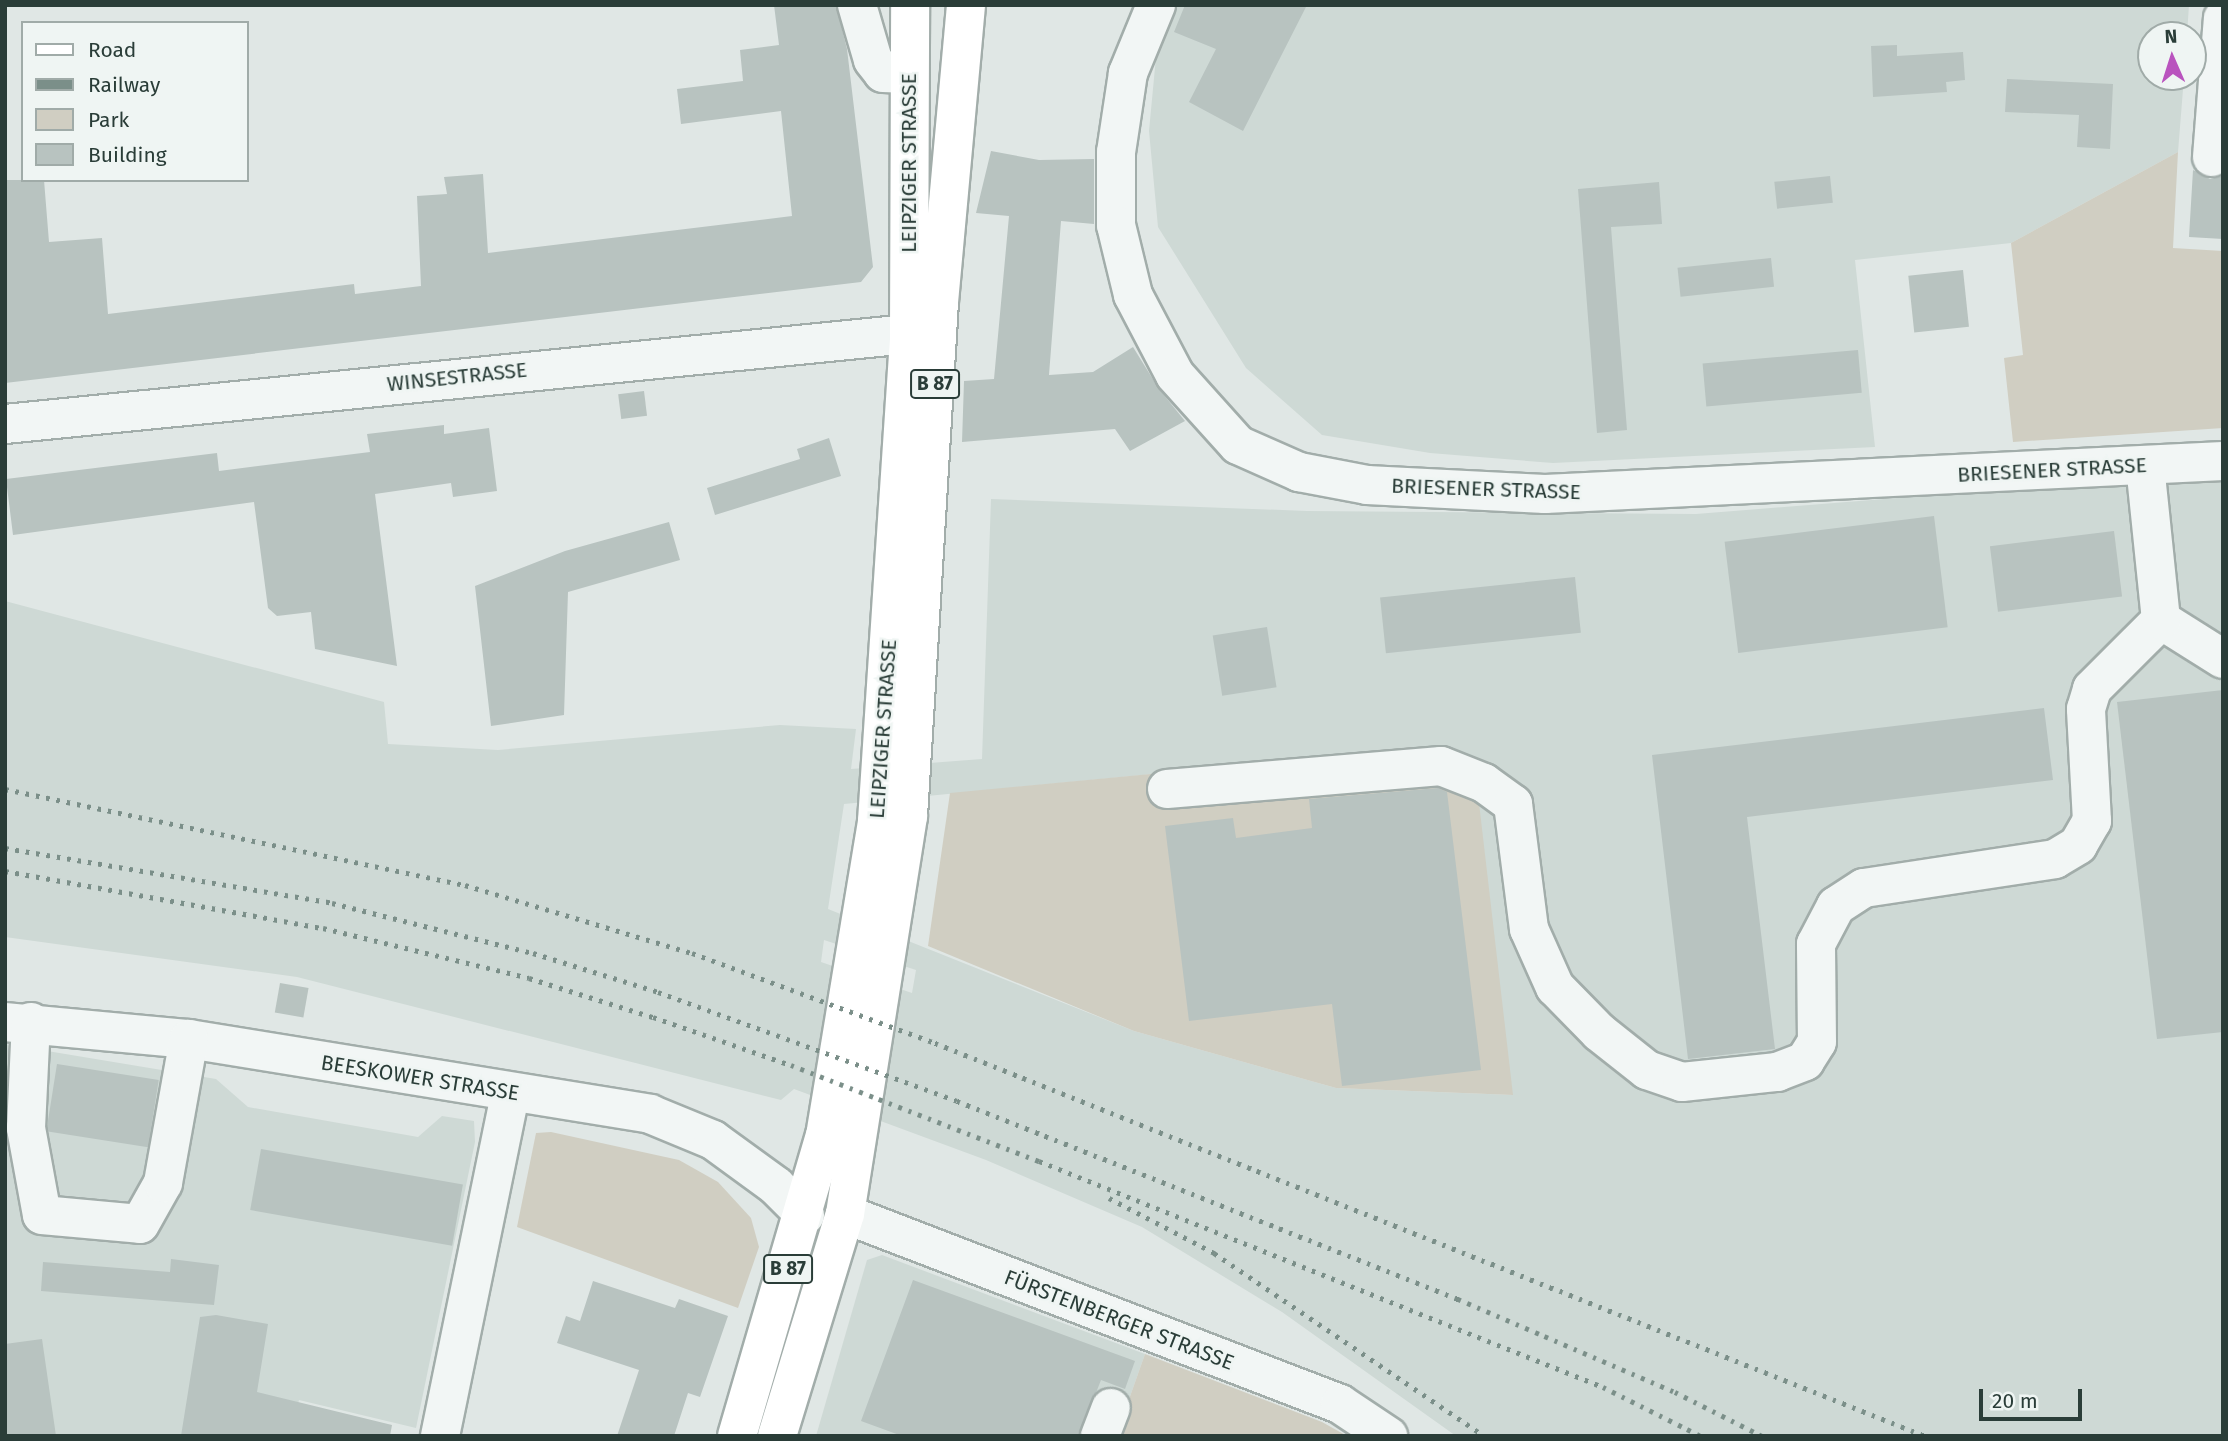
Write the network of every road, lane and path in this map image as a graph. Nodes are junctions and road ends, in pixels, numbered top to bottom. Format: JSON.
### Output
{"nodes":[{"id":1,"x":857,"y":5,"type":"edge"},
{"id":2,"x":910,"y":5,"type":"edge"},
{"id":3,"x":967,"y":5,"type":"edge"},
{"id":4,"x":1156,"y":5,"type":"edge"},
{"id":5,"x":2223,"y":18,"type":"edge"},
{"id":6,"x":909,"y":74,"type":"junction"},
{"id":7,"x":2212,"y":157,"type":"dead end"},
{"id":8,"x":909,"y":334,"type":"junction"},
{"id":9,"x":5,"y":424,"type":"edge"},
{"id":10,"x":2223,"y":461,"type":"edge"},
{"id":11,"x":2145,"y":466,"type":"junction"},
{"id":12,"x":2199,"y":638,"type":"edge"},
{"id":13,"x":1167,"y":789,"type":"dead end"},
{"id":14,"x":18,"y":1022,"type":"edge"},
{"id":15,"x":189,"y":1039,"type":"junction"},
{"id":16,"x":510,"y":1094,"type":"junction"},
{"id":17,"x":845,"y":1214,"type":"junction"},
{"id":18,"x":804,"y":1215,"type":"junction"},
{"id":19,"x":440,"y":1436,"type":"edge"},
{"id":20,"x":737,"y":1436,"type":"edge"},
{"id":21,"x":777,"y":1436,"type":"edge"},
{"id":22,"x":1388,"y":1436,"type":"edge"}],
"edges":[{"from":1,"to":6,"type":"street"},
{"from":2,"to":6,"type":"main road","name":"LEIPZIGER STRASSE","number":"B 87"},
{"from":3,"to":17,"type":"main road","name":"LEIPZIGER STRASSE","number":"B 87"},
{"from":4,"to":11,"type":"street","name":"BRIESENER STRASSE"},
{"from":5,"to":7,"type":"street"},
{"from":6,"to":8,"type":"main road","name":"LEIPZIGER STRASSE","number":"B 87"},
{"from":8,"to":9,"type":"street","name":"WINSESTRASSE"},
{"from":8,"to":18,"type":"main road","name":"LEIPZIGER STRASSE","number":"B 87"},
{"from":10,"to":11,"type":"street","name":"BRIESENER STRASSE"},
{"from":11,"to":12,"type":"street"},
{"from":12,"to":13,"type":"street"},
{"from":14,"to":15,"type":"street","name":"BEESKOWER STRASSE"},
{"from":14,"to":15,"type":"street"},
{"from":15,"to":16,"type":"street","name":"BEESKOWER STRASSE"},
{"from":16,"to":18,"type":"street","name":"BEESKOWER STRASSE"},
{"from":16,"to":19,"type":"street"},
{"from":17,"to":21,"type":"main road","name":"LEIPZIGER STRASSE","number":"B 87"},
{"from":17,"to":22,"type":"street","name":"FÜRSTENBERGER STRASSE"},
{"from":18,"to":20,"type":"main road","name":"LEIPZIGER STRASSE","number":"B 87"}]}
